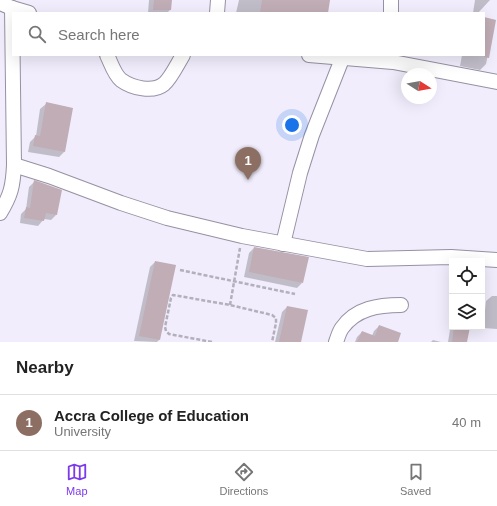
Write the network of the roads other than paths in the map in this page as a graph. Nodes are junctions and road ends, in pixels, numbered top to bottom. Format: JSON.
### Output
{"nodes":[{"id":1,"x":218,"y":0,"type":"edge"},
{"id":2,"x":391,"y":0,"type":"edge"},
{"id":3,"x":6,"y":5,"type":"edge"},
{"id":4,"x":26,"y":12,"type":"edge"},
{"id":5,"x":216,"y":12,"type":"edge"},
{"id":6,"x":391,"y":12,"type":"edge"},
{"id":7,"x":108,"y":56,"type":"edge"},
{"id":8,"x":182,"y":56,"type":"edge"},
{"id":9,"x":317,"y":56,"type":"edge"},
{"id":10,"x":392,"y":58,"type":"edge"},
{"id":11,"x":342,"y":59,"type":"junction"},
{"id":12,"x":497,"y":82,"type":"edge"},
{"id":13,"x":14,"y":165,"type":"junction"},
{"id":14,"x":0,"y":213,"type":"edge"},
{"id":15,"x":284,"y":244,"type":"junction"},
{"id":16,"x":497,"y":260,"type":"edge"},
{"id":17,"x":401,"y":306,"type":"dead end"},
{"id":18,"x":336,"y":342,"type":"edge"}],
"edges":[{"from":1,"to":5,"type":"street"},
{"from":2,"to":6,"type":"street"},
{"from":3,"to":4,"type":"street"},
{"from":3,"to":13,"type":"street"},
{"from":7,"to":8,"type":"street"},
{"from":9,"to":11,"type":"street"},
{"from":10,"to":11,"type":"street"},
{"from":10,"to":12,"type":"street"},
{"from":11,"to":15,"type":"street"},
{"from":13,"to":14,"type":"street"},
{"from":13,"to":15,"type":"street"},
{"from":15,"to":16,"type":"street"},
{"from":17,"to":18,"type":"street"}]}
